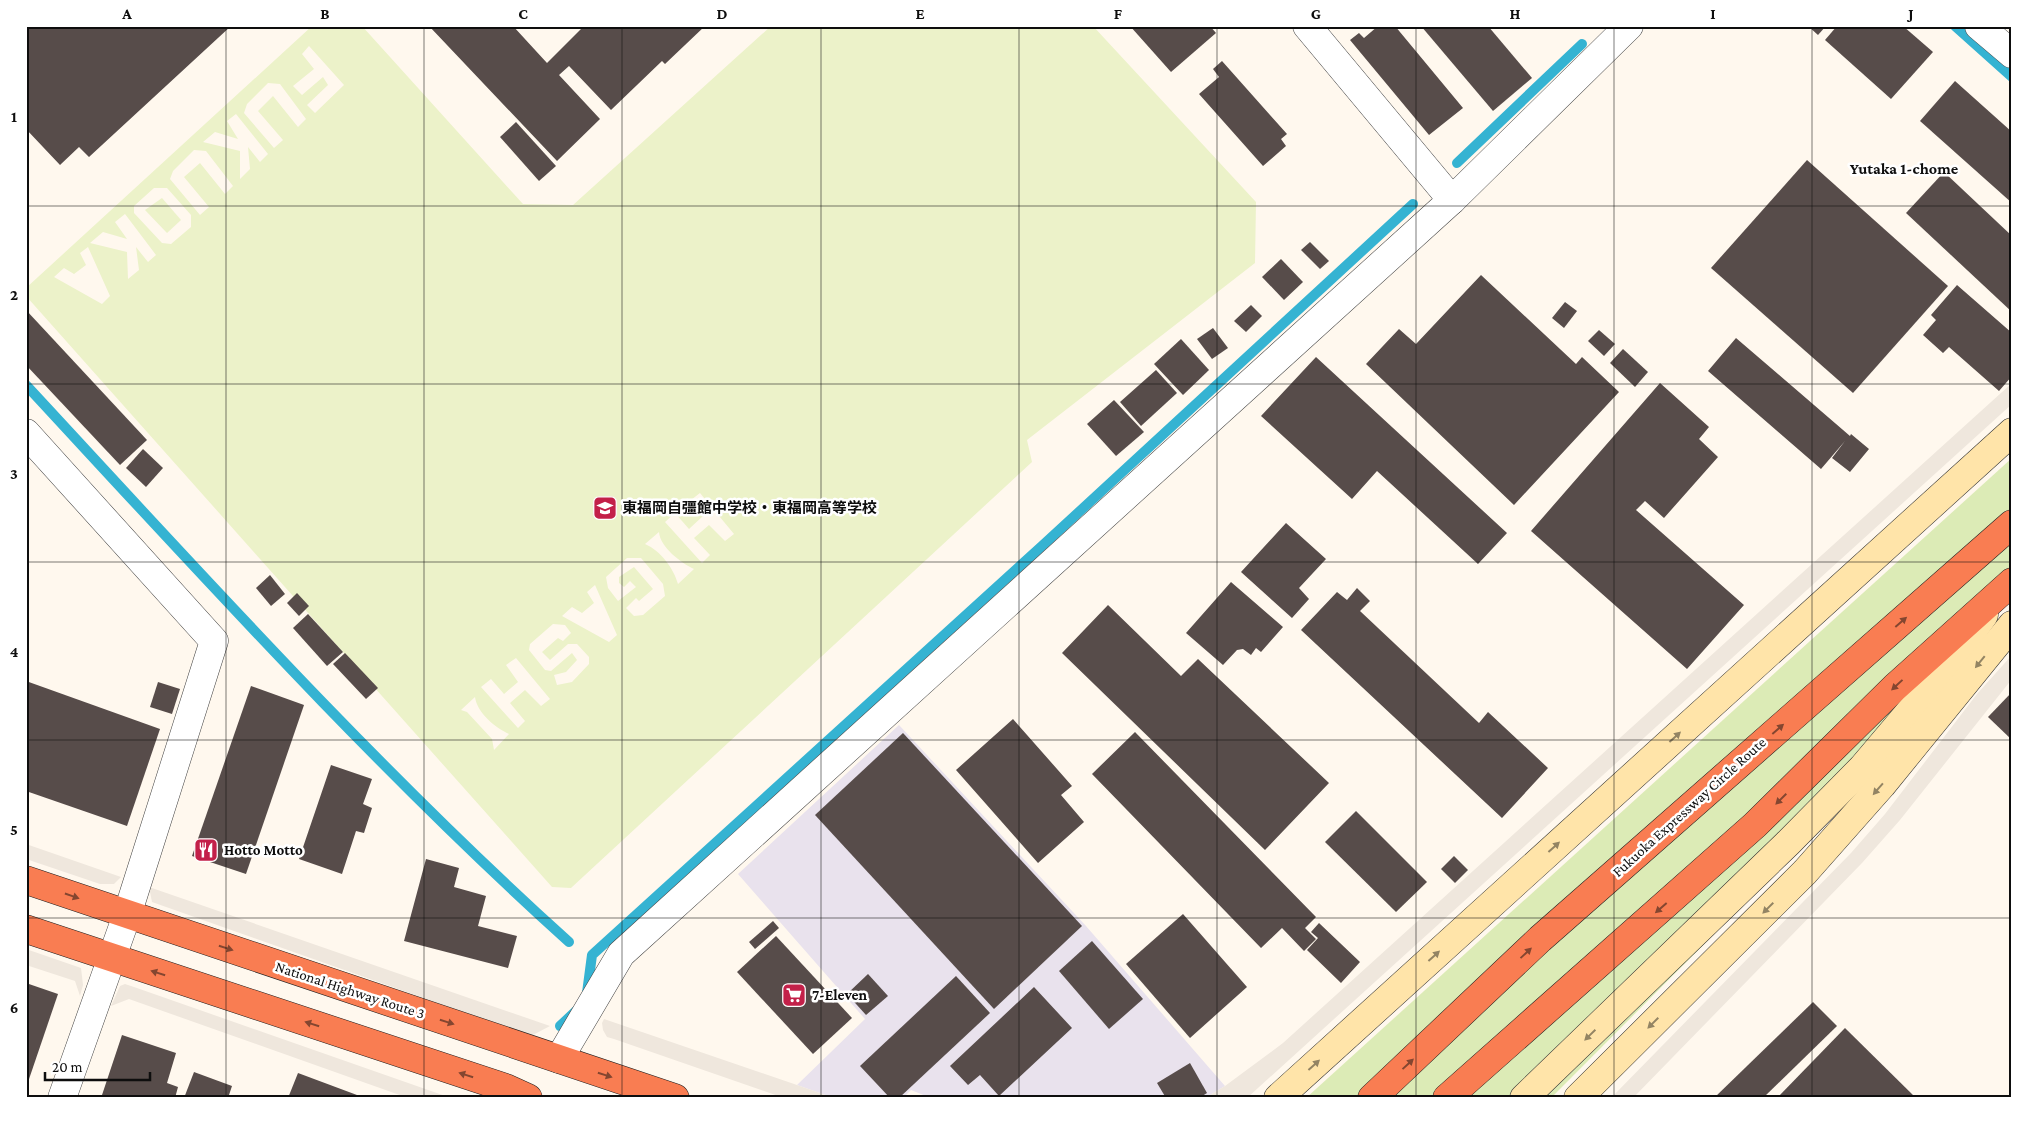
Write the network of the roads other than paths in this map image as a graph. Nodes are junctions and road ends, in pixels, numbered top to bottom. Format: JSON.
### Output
{"nodes":[{"id":1,"x":1308,"y":26,"type":"edge"},
{"id":2,"x":1629,"y":26,"type":"edge"},
{"id":3,"x":1979,"y":26,"type":"edge"},
{"id":4,"x":2012,"y":54,"type":"edge"},
{"id":5,"x":1452,"y":200,"type":"junction"},
{"id":6,"x":26,"y":432,"type":"edge"},
{"id":7,"x":2012,"y":432,"type":"edge"},
{"id":8,"x":2012,"y":524,"type":"edge"},
{"id":9,"x":2012,"y":583,"type":"edge"},
{"id":10,"x":2012,"y":625,"type":"edge"},
{"id":11,"x":26,"y":880,"type":"edge"},
{"id":12,"x":127,"y":915,"type":"junction"},
{"id":13,"x":26,"y":929,"type":"edge"},
{"id":14,"x":112,"y":958,"type":"junction"},
{"id":15,"x":1574,"y":984,"type":"junction"},
{"id":16,"x":559,"y":1059,"type":"junction"},
{"id":17,"x":510,"y":1094,"type":"edge"},
{"id":18,"x":62,"y":1098,"type":"edge"},
{"id":19,"x":675,"y":1098,"type":"edge"},
{"id":20,"x":1278,"y":1098,"type":"edge"},
{"id":21,"x":1372,"y":1098,"type":"edge"},
{"id":22,"x":1447,"y":1098,"type":"edge"},
{"id":23,"x":1474,"y":1098,"type":"edge"},
{"id":24,"x":1524,"y":1098,"type":"edge"},
{"id":25,"x":1578,"y":1098,"type":"edge"}],
"edges":[{"from":1,"to":5,"type":"street"},
{"from":2,"to":5,"type":"street"},
{"from":3,"to":4,"type":"street"},
{"from":5,"to":16,"type":"street"},
{"from":6,"to":12,"type":"street"},
{"from":20,"to":7,"type":"street","one_way":true},
{"from":21,"to":8,"type":"highway","name":"Fukuoka Expressway Circle Route","one_way":true},
{"from":9,"to":15,"type":"highway","one_way":true},
{"from":9,"to":24,"type":"street","one_way":true},
{"from":10,"to":25,"type":"street","one_way":true},
{"from":11,"to":12,"type":"highway","name":"National Highway Route 3","one_way":true},
{"from":12,"to":14,"type":"street"},
{"from":12,"to":16,"type":"highway","name":"National Highway Route 3","one_way":true},
{"from":13,"to":14,"type":"highway"},
{"from":17,"to":14,"type":"highway","one_way":true},
{"from":14,"to":18,"type":"street"},
{"from":15,"to":22,"type":"highway"},
{"from":15,"to":23,"type":"highway"},
{"from":16,"to":19,"type":"highway","name":"National Highway Route 3","one_way":true}]}
